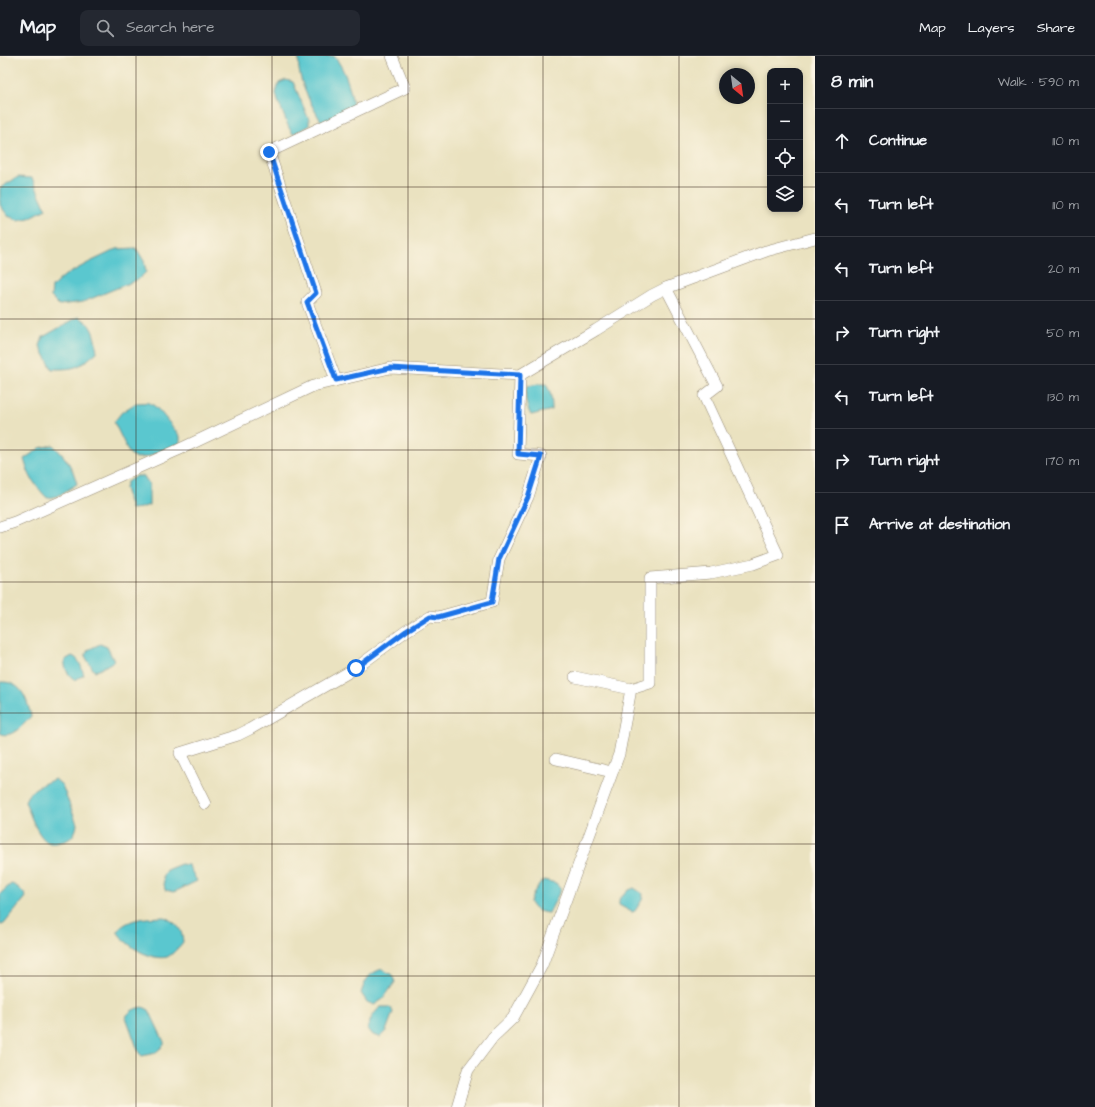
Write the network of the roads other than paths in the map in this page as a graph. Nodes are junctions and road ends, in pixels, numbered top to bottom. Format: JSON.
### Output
{"nodes":[{"id":1,"x":392,"y":56,"type":"edge"},
{"id":2,"x":815,"y":238,"type":"edge"},
{"id":3,"x":666,"y":288,"type":"junction"},
{"id":4,"x":520,"y":375,"type":"junction"},
{"id":5,"x":336,"y":380,"type":"junction"},
{"id":6,"x":0,"y":527,"type":"edge"},
{"id":7,"x":575,"y":677,"type":"dead end"},
{"id":8,"x":631,"y":689,"type":"junction"},
{"id":9,"x":556,"y":759,"type":"dead end"},
{"id":10,"x":612,"y":772,"type":"junction"},
{"id":11,"x":205,"y":804,"type":"dead end"},
{"id":12,"x":457,"y":1107,"type":"edge"}],
"edges":[{"from":1,"to":5,"type":"street"},
{"from":2,"to":3,"type":"street"},
{"from":3,"to":4,"type":"street"},
{"from":3,"to":8,"type":"street"},
{"from":4,"to":5,"type":"street"},
{"from":4,"to":11,"type":"street"},
{"from":5,"to":6,"type":"street"},
{"from":7,"to":8,"type":"street"},
{"from":8,"to":10,"type":"street"},
{"from":9,"to":10,"type":"street"},
{"from":10,"to":12,"type":"street"}]}
